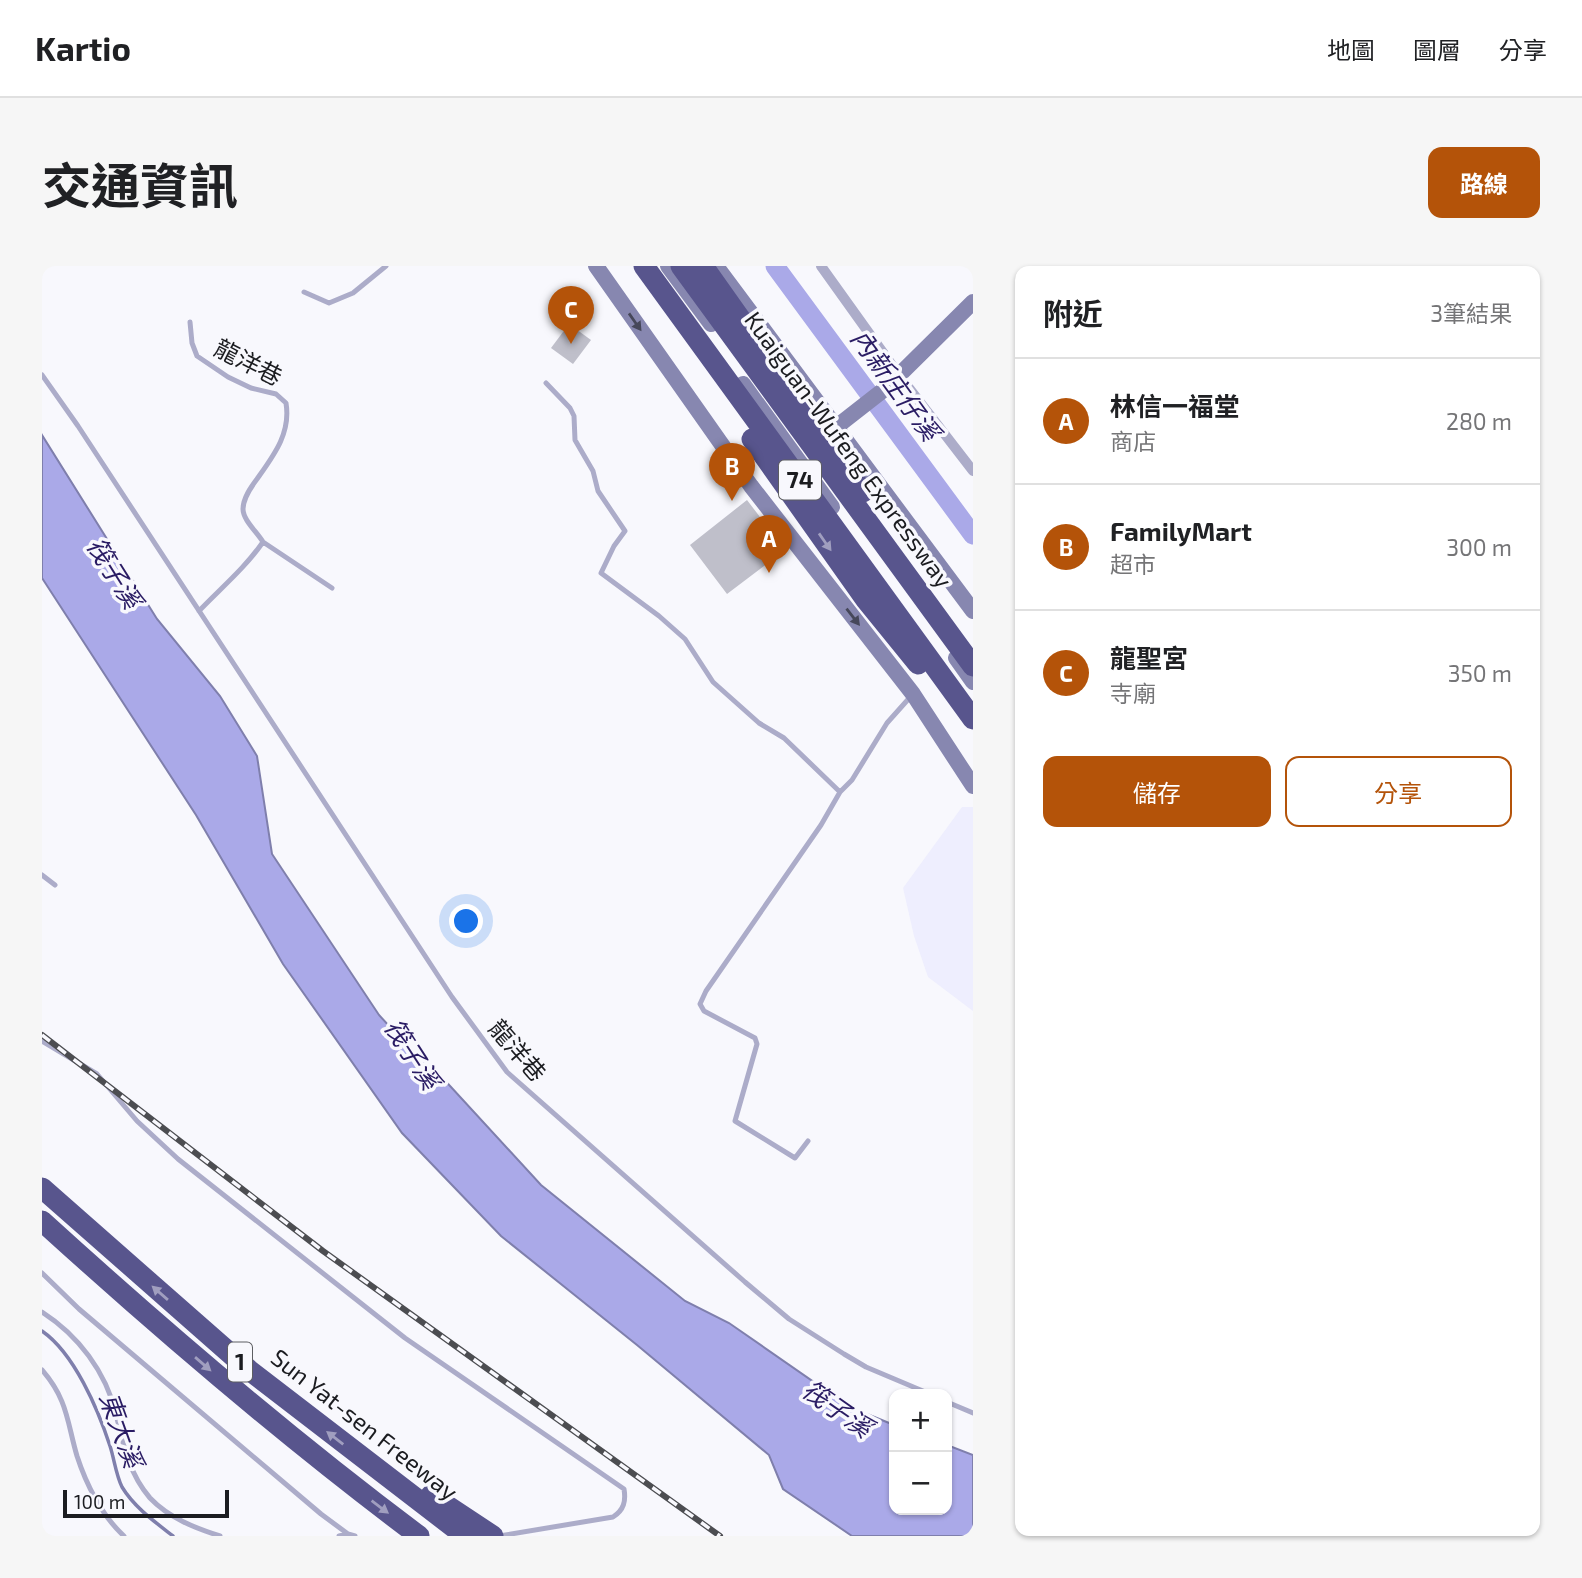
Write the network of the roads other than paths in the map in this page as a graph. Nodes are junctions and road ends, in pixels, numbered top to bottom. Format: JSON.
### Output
{"nodes":[{"id":1,"x":386,"y":266,"type":"edge"},
{"id":2,"x":596,"y":266,"type":"edge"},
{"id":3,"x":630,"y":266,"type":"edge"},
{"id":4,"x":644,"y":266,"type":"edge"},
{"id":5,"x":656,"y":266,"type":"edge"},
{"id":6,"x":668,"y":266,"type":"edge"},
{"id":7,"x":681,"y":266,"type":"edge"},
{"id":8,"x":703,"y":266,"type":"edge"},
{"id":9,"x":716,"y":266,"type":"edge"},
{"id":10,"x":821,"y":266,"type":"edge"},
{"id":11,"x":304,"y":292,"type":"dead end"},
{"id":12,"x":973,"y":302,"type":"edge"},
{"id":13,"x":190,"y":322,"type":"dead end"},
{"id":14,"x":42,"y":375,"type":"edge"},
{"id":15,"x":899,"y":375,"type":"junction"},
{"id":16,"x":546,"y":383,"type":"dead end"},
{"id":17,"x":843,"y":421,"type":"junction"},
{"id":18,"x":801,"y":455,"type":"junction"},
{"id":19,"x":973,"y":471,"type":"edge"},
{"id":20,"x":751,"y":486,"type":"junction"},
{"id":21,"x":263,"y":542,"type":"junction"},
{"id":22,"x":332,"y":588,"type":"dead end"},
{"id":23,"x":199,"y":611,"type":"junction"},
{"id":24,"x":973,"y":611,"type":"edge"},
{"id":25,"x":973,"y":649,"type":"edge"},
{"id":26,"x":973,"y":666,"type":"edge"},
{"id":27,"x":967,"y":693,"type":"edge"},
{"id":28,"x":913,"y":694,"type":"junction"},
{"id":29,"x":973,"y":719,"type":"edge"},
{"id":30,"x":973,"y":786,"type":"edge"},
{"id":31,"x":840,"y":792,"type":"junction"},
{"id":32,"x":42,"y":875,"type":"edge"},
{"id":33,"x":55,"y":885,"type":"dead end"},
{"id":34,"x":42,"y":1041,"type":"edge"},
{"id":35,"x":808,"y":1141,"type":"dead end"},
{"id":36,"x":42,"y":1188,"type":"edge"},
{"id":37,"x":42,"y":1221,"type":"edge"},
{"id":38,"x":42,"y":1273,"type":"edge"},
{"id":39,"x":42,"y":1312,"type":"edge"},
{"id":40,"x":42,"y":1370,"type":"edge"},
{"id":41,"x":918,"y":1389,"type":"edge"},
{"id":42,"x":952,"y":1404,"type":"edge"},
{"id":43,"x":973,"y":1413,"type":"edge"},
{"id":44,"x":461,"y":1527,"type":"edge"},
{"id":45,"x":412,"y":1531,"type":"edge"},
{"id":46,"x":352,"y":1535,"type":"edge"},
{"id":47,"x":124,"y":1536,"type":"edge"},
{"id":48,"x":220,"y":1536,"type":"edge"},
{"id":49,"x":339,"y":1536,"type":"edge"},
{"id":50,"x":493,"y":1536,"type":"edge"},
{"id":51,"x":499,"y":1536,"type":"edge"}],
"edges":[{"from":1,"to":11,"type":"lane"},
{"from":2,"to":20,"type":"street","one_way":true},
{"from":3,"to":27,"type":"highway","one_way":true},
{"from":4,"to":27,"type":"highway","number":"74"},
{"from":5,"to":18,"type":"street"},
{"from":6,"to":18,"type":"street"},
{"from":7,"to":26,"type":"highway","name":"Kuaiguan-Wufeng Expressway","number":"74"},
{"from":8,"to":25,"type":"highway"},
{"from":9,"to":17,"type":"street"},
{"from":10,"to":15,"type":"street"},
{"from":12,"to":15,"type":"street"},
{"from":13,"to":21,"type":"lane","name":"龍洋巷"},
{"from":14,"to":23,"type":"lane","name":"龍洋巷"},
{"from":15,"to":17,"type":"street"},
{"from":15,"to":19,"type":"street"},
{"from":16,"to":31,"type":"lane"},
{"from":17,"to":18,"type":"street"},
{"from":17,"to":24,"type":"street"},
{"from":18,"to":20,"type":"street"},
{"from":18,"to":27,"type":"street"},
{"from":20,"to":28,"type":"street","one_way":true},
{"from":21,"to":22,"type":"lane","name":"龍洋巷"},
{"from":21,"to":23,"type":"lane"},
{"from":23,"to":41,"type":"lane","name":"龍洋巷"},
{"from":27,"to":29,"type":"highway","number":"74"},
{"from":28,"to":30,"type":"street"},
{"from":28,"to":31,"type":"lane"},
{"from":31,"to":35,"type":"lane"},
{"from":32,"to":33,"type":"lane"},
{"from":34,"to":51,"type":"lane"},
{"from":44,"to":36,"type":"highway","name":"Sun Yat-sen Freeway","number":"1","one_way":true},
{"from":37,"to":45,"type":"highway","number":"1","one_way":true},
{"from":38,"to":46,"type":"lane"},
{"from":39,"to":48,"type":"lane"},
{"from":40,"to":47,"type":"lane"},
{"from":42,"to":43,"type":"lane"},
{"from":44,"to":50,"type":"highway","name":"Sun Yat-sen Freeway"},
{"from":46,"to":49,"type":"lane"}]}
